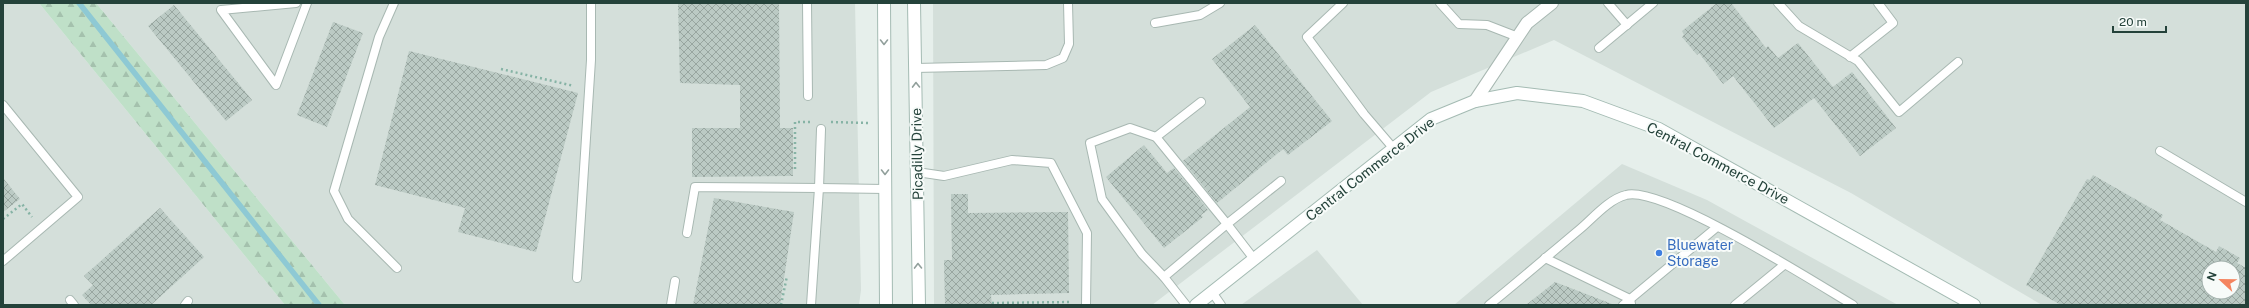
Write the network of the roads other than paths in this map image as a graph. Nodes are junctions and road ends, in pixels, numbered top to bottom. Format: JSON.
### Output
{"nodes":[{"id":1,"x":296,"y":3,"type":"edge"},
{"id":2,"x":307,"y":3,"type":"edge"},
{"id":3,"x":394,"y":3,"type":"edge"},
{"id":4,"x":591,"y":3,"type":"edge"},
{"id":5,"x":807,"y":3,"type":"edge"},
{"id":6,"x":884,"y":3,"type":"edge"},
{"id":7,"x":914,"y":3,"type":"edge"},
{"id":8,"x":1068,"y":3,"type":"edge"},
{"id":9,"x":1220,"y":3,"type":"edge"},
{"id":10,"x":1343,"y":3,"type":"edge"},
{"id":11,"x":1440,"y":3,"type":"edge"},
{"id":12,"x":1552,"y":3,"type":"edge"},
{"id":13,"x":1608,"y":3,"type":"edge"},
{"id":14,"x":1653,"y":3,"type":"edge"},
{"id":15,"x":1778,"y":3,"type":"edge"},
{"id":16,"x":1878,"y":3,"type":"edge"},
{"id":17,"x":1155,"y":23,"type":"dead end"},
{"id":18,"x":1627,"y":25,"type":"junction"},
{"id":19,"x":1518,"y":37,"type":"junction"},
{"id":20,"x":1599,"y":48,"type":"dead end"},
{"id":21,"x":1850,"y":57,"type":"junction"},
{"id":22,"x":1958,"y":62,"type":"dead end"},
{"id":23,"x":915,"y":68,"type":"junction"},
{"id":24,"x":808,"y":96,"type":"dead end"},
{"id":25,"x":1475,"y":101,"type":"junction"},
{"id":26,"x":1200,"y":102,"type":"dead end"},
{"id":27,"x":3,"y":105,"type":"edge"},
{"id":28,"x":821,"y":129,"type":"dead end"},
{"id":29,"x":1156,"y":137,"type":"junction"},
{"id":30,"x":1394,"y":149,"type":"junction"},
{"id":31,"x":2160,"y":151,"type":"dead end"},
{"id":32,"x":917,"y":172,"type":"junction"},
{"id":33,"x":1281,"y":181,"type":"dead end"},
{"id":34,"x":819,"y":188,"type":"junction"},
{"id":35,"x":885,"y":189,"type":"junction"},
{"id":36,"x":2246,"y":202,"type":"edge"},
{"id":37,"x":1227,"y":224,"type":"junction"},
{"id":38,"x":1717,"y":226,"type":"junction"},
{"id":39,"x":687,"y":233,"type":"dead end"},
{"id":40,"x":1545,"y":258,"type":"junction"},
{"id":41,"x":1254,"y":260,"type":"junction"},
{"id":42,"x":3,"y":261,"type":"edge"},
{"id":43,"x":1784,"y":265,"type":"junction"},
{"id":44,"x":397,"y":268,"type":"dead end"},
{"id":45,"x":1164,"y":277,"type":"junction"},
{"id":46,"x":577,"y":278,"type":"dead end"},
{"id":47,"x":675,"y":281,"type":"dead end"},
{"id":48,"x":1212,"y":292,"type":"junction"},
{"id":49,"x":1631,"y":302,"type":"edge"},
{"id":50,"x":671,"y":305,"type":"edge"},
{"id":51,"x":811,"y":305,"type":"edge"},
{"id":52,"x":886,"y":305,"type":"edge"},
{"id":53,"x":919,"y":305,"type":"edge"},
{"id":54,"x":1086,"y":305,"type":"edge"},
{"id":55,"x":1186,"y":305,"type":"edge"},
{"id":56,"x":1196,"y":305,"type":"edge"},
{"id":57,"x":1221,"y":305,"type":"edge"},
{"id":58,"x":1489,"y":305,"type":"edge"},
{"id":59,"x":1623,"y":305,"type":"edge"},
{"id":60,"x":1735,"y":305,"type":"edge"},
{"id":61,"x":1853,"y":305,"type":"edge"},
{"id":62,"x":1974,"y":305,"type":"edge"}],
"edges":[{"from":1,"to":2,"type":"lane"},
{"from":3,"to":44,"type":"lane"},
{"from":4,"to":46,"type":"lane"},
{"from":5,"to":24,"type":"lane"},
{"from":6,"to":35,"type":"street","one_way":true},
{"from":7,"to":23,"type":"street","name":"Picadilly Drive"},
{"from":8,"to":23,"type":"lane"},
{"from":9,"to":17,"type":"lane"},
{"from":10,"to":30,"type":"lane"},
{"from":11,"to":19,"type":"lane"},
{"from":12,"to":19,"type":"street"},
{"from":13,"to":18,"type":"lane"},
{"from":14,"to":18,"type":"lane"},
{"from":15,"to":21,"type":"lane"},
{"from":16,"to":21,"type":"lane"},
{"from":18,"to":20,"type":"lane"},
{"from":19,"to":25,"type":"street"},
{"from":21,"to":22,"type":"lane"},
{"from":32,"to":23,"type":"street","name":"Picadilly Drive","one_way":true},
{"from":25,"to":30,"type":"street","name":"Central Commerce Drive"},
{"from":25,"to":62,"type":"street","name":"Central Commerce Drive"},
{"from":26,"to":29,"type":"lane"},
{"from":27,"to":42,"type":"lane"},
{"from":28,"to":34,"type":"lane"},
{"from":29,"to":37,"type":"lane"},
{"from":29,"to":45,"type":"lane"},
{"from":30,"to":41,"type":"street","name":"Central Commerce Drive"},
{"from":31,"to":36,"type":"lane"},
{"from":53,"to":32,"type":"street","name":"Picadilly Drive","one_way":true},
{"from":32,"to":54,"type":"lane"},
{"from":33,"to":37,"type":"lane"},
{"from":34,"to":35,"type":"lane"},
{"from":34,"to":39,"type":"lane"},
{"from":34,"to":51,"type":"lane"},
{"from":35,"to":52,"type":"street"},
{"from":37,"to":41,"type":"lane"},
{"from":37,"to":45,"type":"lane"},
{"from":38,"to":40,"type":"lane"},
{"from":38,"to":43,"type":"lane"},
{"from":38,"to":49,"type":"lane"},
{"from":40,"to":49,"type":"lane"},
{"from":40,"to":58,"type":"lane"},
{"from":41,"to":48,"type":"street","name":"Central Commerce Drive"},
{"from":43,"to":60,"type":"lane"},
{"from":43,"to":61,"type":"lane"},
{"from":45,"to":55,"type":"lane"},
{"from":47,"to":50,"type":"lane"},
{"from":48,"to":56,"type":"street","name":"Central Commerce Drive"},
{"from":48,"to":57,"type":"lane"},
{"from":49,"to":59,"type":"lane"}]}
